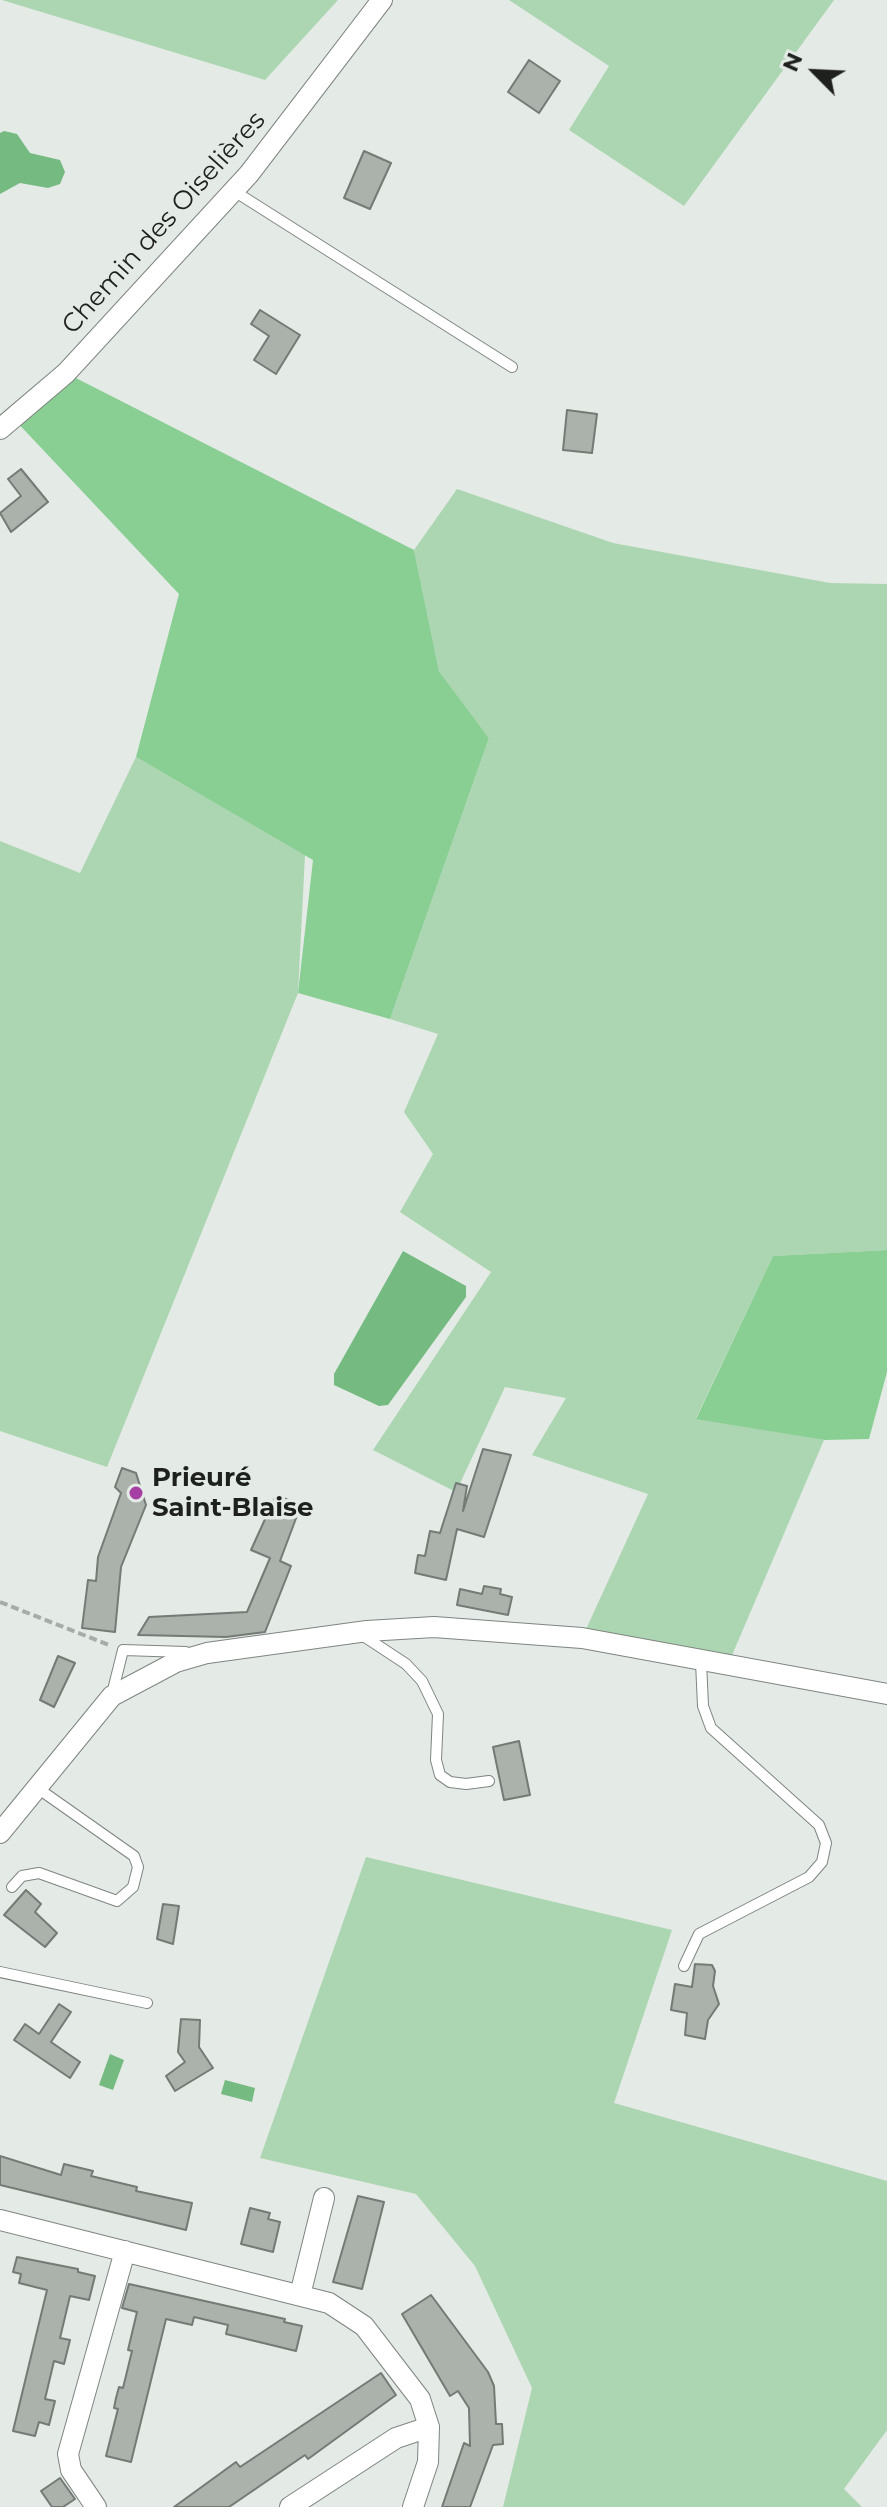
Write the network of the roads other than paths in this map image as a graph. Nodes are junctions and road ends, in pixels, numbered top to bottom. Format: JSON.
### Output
{"nodes":[{"id":1,"x":382,"y":0,"type":"edge"},
{"id":2,"x":234,"y":191,"type":"junction"},
{"id":3,"x":512,"y":367,"type":"dead end"},
{"id":4,"x":0,"y":429,"type":"edge"},
{"id":5,"x":357,"y":1632,"type":"junction"},
{"id":6,"x":207,"y":1653,"type":"junction"},
{"id":7,"x":701,"y":1662,"type":"junction"},
{"id":8,"x":887,"y":1694,"type":"edge"},
{"id":9,"x":112,"y":1696,"type":"junction"},
{"id":10,"x":489,"y":1781,"type":"dead end"},
{"id":11,"x":36,"y":1787,"type":"junction"},
{"id":12,"x":0,"y":1833,"type":"edge"},
{"id":13,"x":12,"y":1887,"type":"dead end"},
{"id":14,"x":684,"y":1966,"type":"dead end"},
{"id":15,"x":0,"y":1972,"type":"edge"},
{"id":16,"x":147,"y":2003,"type":"dead end"},
{"id":17,"x":324,"y":2198,"type":"dead end"},
{"id":18,"x":0,"y":2220,"type":"edge"},
{"id":19,"x":125,"y":2251,"type":"junction"},
{"id":20,"x":300,"y":2295,"type":"junction"},
{"id":21,"x":429,"y":2427,"type":"junction"},
{"id":22,"x":96,"y":2507,"type":"edge"},
{"id":23,"x":290,"y":2507,"type":"edge"},
{"id":24,"x":413,"y":2507,"type":"edge"}],
"edges":[{"from":1,"to":2,"type":"street","name":"Chemin des Oiselières"},
{"from":2,"to":3,"type":"lane"},
{"from":2,"to":4,"type":"street","name":"Chemin des Oiselières"},
{"from":5,"to":6,"type":"street"},
{"from":5,"to":7,"type":"street"},
{"from":5,"to":10,"type":"lane"},
{"from":6,"to":9,"type":"street"},
{"from":6,"to":9,"type":"lane"},
{"from":7,"to":8,"type":"street"},
{"from":7,"to":14,"type":"lane"},
{"from":9,"to":11,"type":"street"},
{"from":11,"to":12,"type":"street"},
{"from":11,"to":13,"type":"lane"},
{"from":15,"to":16,"type":"lane"},
{"from":17,"to":20,"type":"street"},
{"from":18,"to":19,"type":"street"},
{"from":19,"to":20,"type":"street"},
{"from":19,"to":22,"type":"street"},
{"from":20,"to":21,"type":"street"},
{"from":21,"to":23,"type":"street"},
{"from":21,"to":24,"type":"street"}]}
